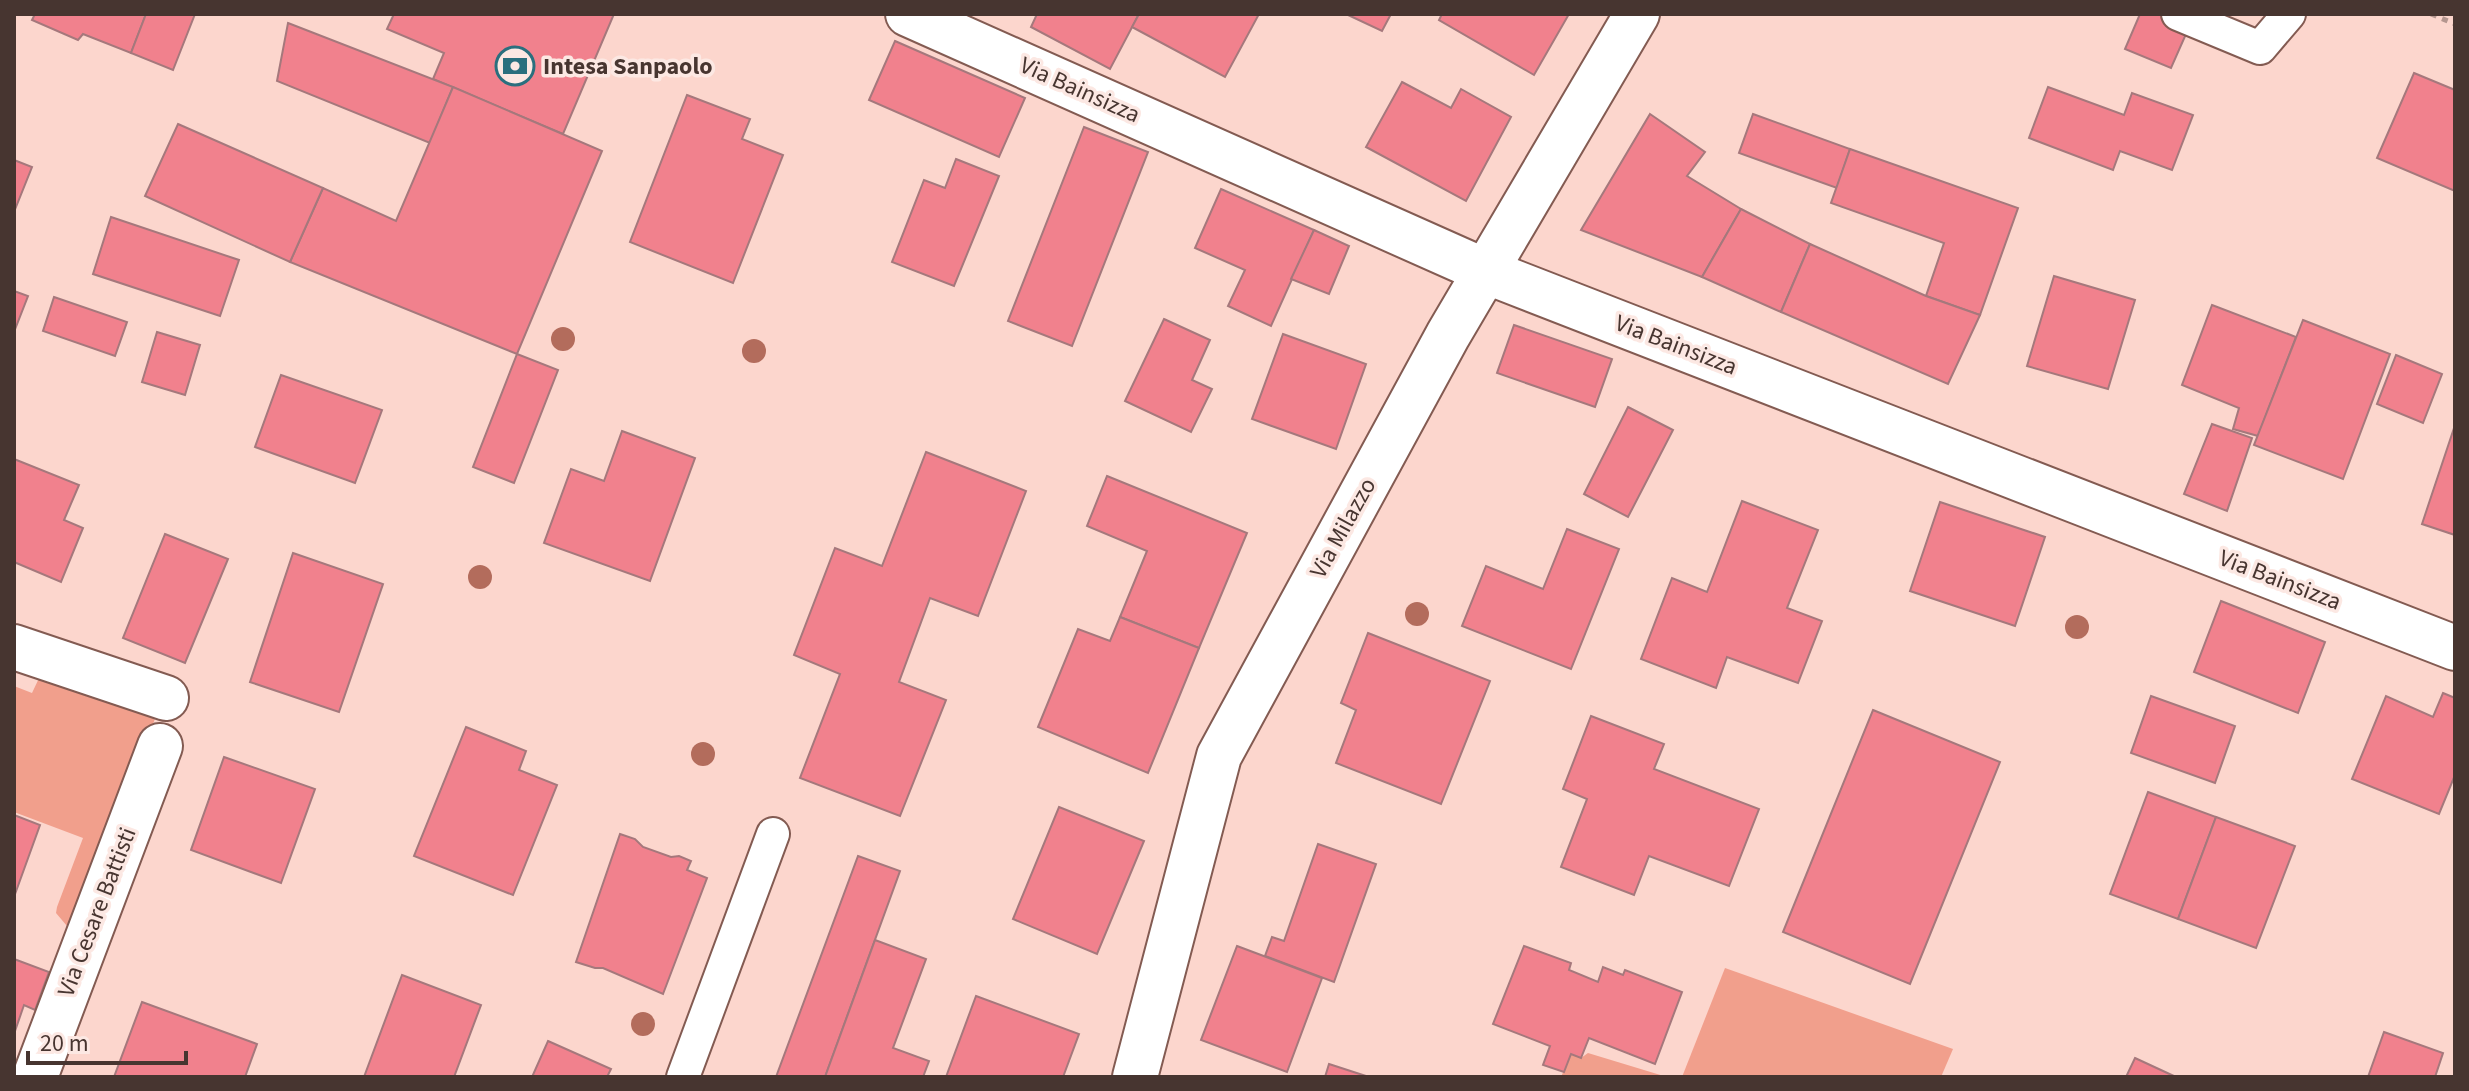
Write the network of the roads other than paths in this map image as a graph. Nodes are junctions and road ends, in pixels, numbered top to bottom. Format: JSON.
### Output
{"nodes":[{"id":1,"x":908,"y":14,"type":"edge"},
{"id":2,"x":1637,"y":14,"type":"edge"},
{"id":3,"x":2178,"y":14,"type":"edge"},
{"id":4,"x":2289,"y":14,"type":"edge"},
{"id":5,"x":1485,"y":271,"type":"junction"},
{"id":6,"x":14,"y":647,"type":"edge"},
{"id":7,"x":2455,"y":648,"type":"edge"},
{"id":8,"x":166,"y":698,"type":"dead end"},
{"id":9,"x":160,"y":746,"type":"dead end"},
{"id":10,"x":773,"y":834,"type":"dead end"},
{"id":11,"x":35,"y":1077,"type":"edge"},
{"id":12,"x":683,"y":1077,"type":"edge"},
{"id":13,"x":1135,"y":1077,"type":"edge"}],
"edges":[{"from":1,"to":5,"type":"street","name":"Via Bainsizza"},
{"from":2,"to":5,"type":"street","name":"Via Milazzo"},
{"from":3,"to":4,"type":"lane"},
{"from":5,"to":7,"type":"street","name":"Via Bainsizza"},
{"from":5,"to":13,"type":"street","name":"Via Milazzo"},
{"from":6,"to":8,"type":"street"},
{"from":9,"to":11,"type":"street","name":"Via Cesare Battisti"},
{"from":10,"to":12,"type":"lane"}]}
